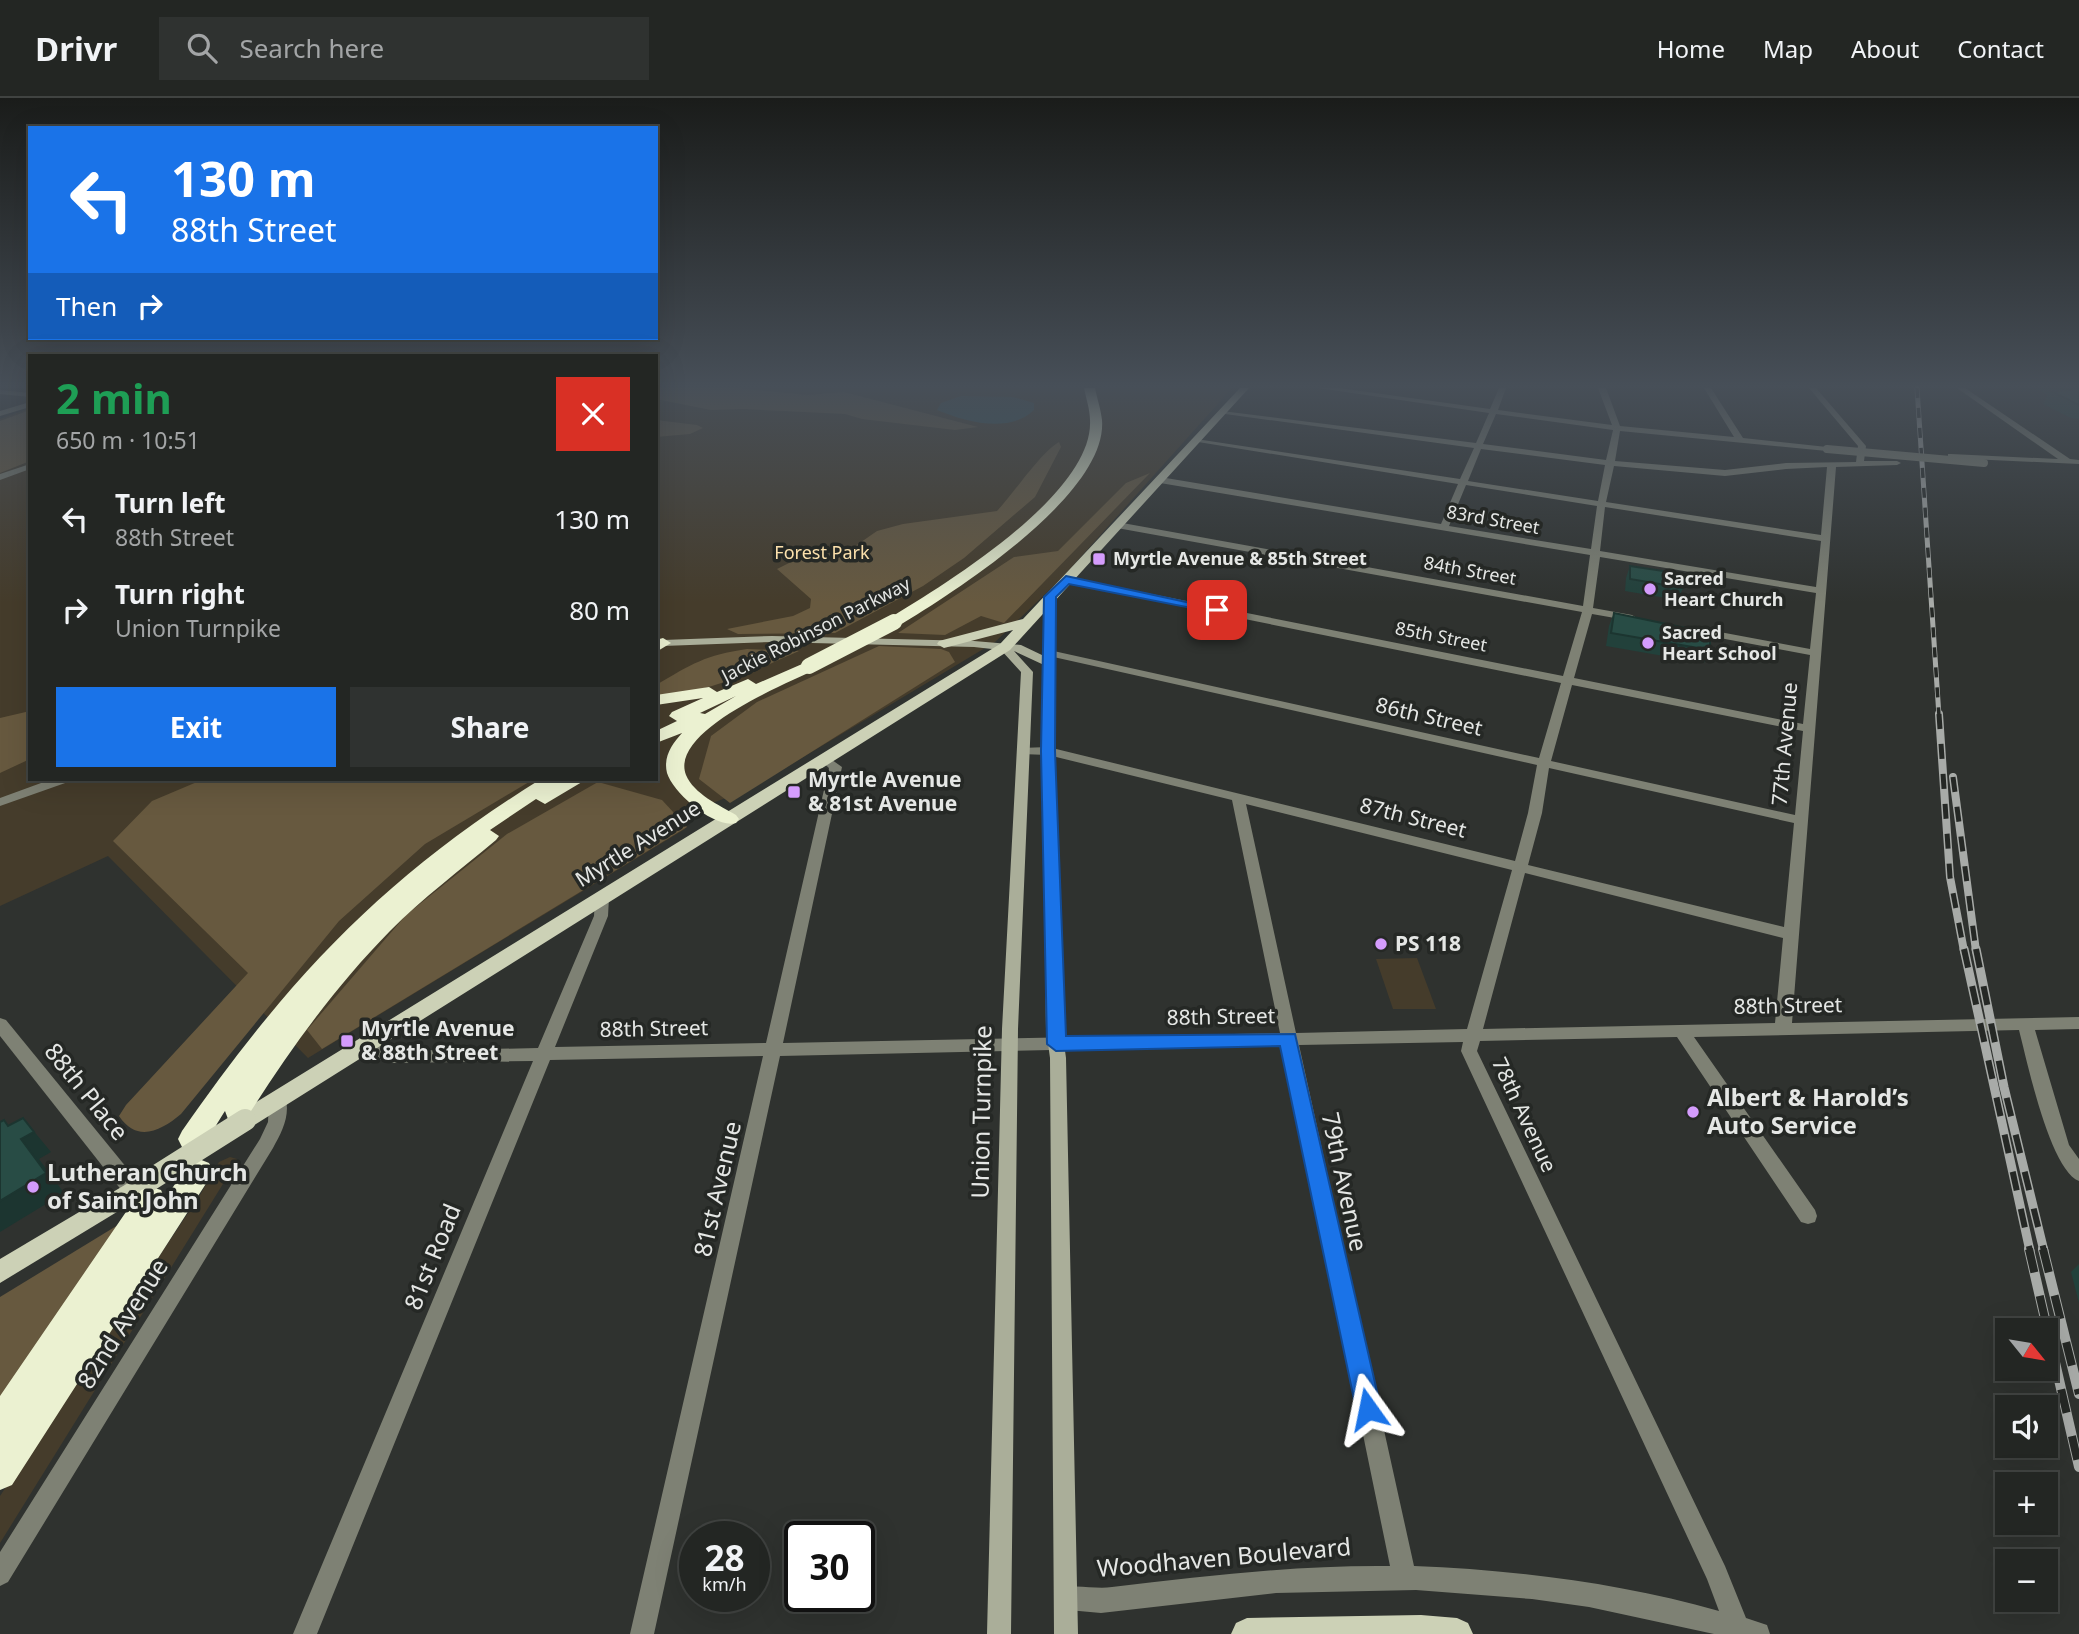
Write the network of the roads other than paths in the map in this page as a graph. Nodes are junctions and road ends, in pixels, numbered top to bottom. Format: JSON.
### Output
{"nodes":[{"id":1,"x":1072,"y":460,"type":"edge"},
{"id":2,"x":1084,"y":460,"type":"edge"},
{"id":3,"x":1179,"y":460,"type":"edge"},
{"id":4,"x":1318,"y":460,"type":"edge"},
{"id":5,"x":1473,"y":460,"type":"edge"},
{"id":6,"x":1586,"y":460,"type":"edge"},
{"id":7,"x":1612,"y":460,"type":"edge"},
{"id":8,"x":1947,"y":460,"type":"edge"},
{"id":9,"x":2029,"y":460,"type":"edge"},
{"id":10,"x":1860,"y":461,"type":"joint"},
{"id":11,"x":2067,"y":461,"type":"joint"},
{"id":12,"x":1612,"y":463,"type":"junction"},
{"id":13,"x":1832,"y":463,"type":"junction"},
{"id":14,"x":1897,"y":463,"type":"dead end"},
{"id":15,"x":2079,"y":464,"type":"edge"},
{"id":16,"x":28,"y":467,"type":"edge"},
{"id":17,"x":0,"y":477,"type":"edge"},
{"id":18,"x":1160,"y":480,"type":"junction"},
{"id":19,"x":1463,"y":482,"type":"junction"},
{"id":20,"x":1602,"y":504,"type":"junction"},
{"id":21,"x":1117,"y":526,"type":"junction"},
{"id":22,"x":1444,"y":527,"type":"junction"},
{"id":23,"x":1827,"y":539,"type":"junction"},
{"id":24,"x":1595,"y":553,"type":"junction"},
{"id":25,"x":1066,"y":580,"type":"junction"},
{"id":26,"x":1822,"y":591,"type":"junction"},
{"id":27,"x":1050,"y":597,"type":"junction"},
{"id":28,"x":1588,"y":610,"type":"junction"},
{"id":29,"x":887,"y":620,"type":"junction"},
{"id":30,"x":1644,"y":621,"type":"edge"},
{"id":31,"x":1025,"y":623,"type":"junction"},
{"id":32,"x":1684,"y":628,"type":"edge"},
{"id":33,"x":944,"y":644,"type":"junction"},
{"id":34,"x":659,"y":645,"type":"edge"},
{"id":35,"x":1005,"y":647,"type":"junction"},
{"id":36,"x":1815,"y":653,"type":"junction"},
{"id":37,"x":1049,"y":658,"type":"junction"},
{"id":38,"x":803,"y":663,"type":"junction"},
{"id":39,"x":777,"y":670,"type":"junction"},
{"id":40,"x":966,"y":671,"type":"junction"},
{"id":41,"x":1566,"y":680,"type":"junction"},
{"id":42,"x":761,"y":689,"type":"junction"},
{"id":43,"x":658,"y":700,"type":"edge"},
{"id":44,"x":658,"y":725,"type":"edge"},
{"id":45,"x":1809,"y":729,"type":"junction"},
{"id":46,"x":658,"y":736,"type":"edge"},
{"id":47,"x":1025,"y":751,"type":"junction"},
{"id":48,"x":1048,"y":751,"type":"junction"},
{"id":49,"x":825,"y":759,"type":"junction"},
{"id":50,"x":1544,"y":762,"type":"junction"},
{"id":51,"x":58,"y":781,"type":"edge"},
{"id":52,"x":544,"y":781,"type":"edge"},
{"id":53,"x":551,"y":781,"type":"edge"},
{"id":54,"x":574,"y":781,"type":"edge"},
{"id":55,"x":1238,"y":797,"type":"junction"},
{"id":56,"x":0,"y":802,"type":"edge"},
{"id":57,"x":516,"y":802,"type":"junction"},
{"id":58,"x":729,"y":819,"type":"junction"},
{"id":59,"x":1801,"y":820,"type":"junction"},
{"id":60,"x":1519,"y":865,"type":"junction"},
{"id":61,"x":602,"y":898,"type":"junction"},
{"id":62,"x":1790,"y":934,"type":"junction"},
{"id":63,"x":2079,"y":1023,"type":"edge"},
{"id":64,"x":0,"y":1024,"type":"edge"},
{"id":65,"x":2025,"y":1024,"type":"junction"},
{"id":66,"x":1783,"y":1029,"type":"junction"},
{"id":67,"x":1681,"y":1031,"type":"junction"},
{"id":68,"x":1474,"y":1035,"type":"junction"},
{"id":69,"x":1288,"y":1039,"type":"junction"},
{"id":70,"x":367,"y":1044,"type":"junction"},
{"id":71,"x":1012,"y":1044,"type":"junction"},
{"id":72,"x":1056,"y":1044,"type":"junction"},
{"id":73,"x":774,"y":1049,"type":"junction"},
{"id":74,"x":546,"y":1054,"type":"junction"},
{"id":75,"x":278,"y":1099,"type":"junction"},
{"id":76,"x":241,"y":1116,"type":"junction"},
{"id":77,"x":191,"y":1139,"type":"dead end"},
{"id":78,"x":199,"y":1171,"type":"dead end"},
{"id":79,"x":2079,"y":1173,"type":"edge"},
{"id":80,"x":145,"y":1189,"type":"junction"},
{"id":81,"x":1808,"y":1216,"type":"dead end"},
{"id":82,"x":0,"y":1272,"type":"edge"},
{"id":83,"x":0,"y":1425,"type":"edge"},
{"id":84,"x":0,"y":1474,"type":"edge"},
{"id":85,"x":0,"y":1574,"type":"edge"},
{"id":86,"x":1404,"y":1577,"type":"junction"},
{"id":87,"x":1068,"y":1598,"type":"junction"},
{"id":88,"x":1747,"y":1631,"type":"edge"},
{"id":89,"x":305,"y":1634,"type":"edge"},
{"id":90,"x":642,"y":1634,"type":"edge"},
{"id":91,"x":999,"y":1634,"type":"edge"},
{"id":92,"x":1066,"y":1634,"type":"edge"},
{"id":93,"x":1247,"y":1634,"type":"edge"},
{"id":94,"x":1457,"y":1634,"type":"edge"}],
"edges":[{"from":1,"to":29,"type":"highway","name":"Jackie Robinson Parkway"},
{"from":2,"to":29,"type":"highway","name":"Jackie Robinson Parkway"},
{"from":3,"to":18,"type":"main road","name":"Myrtle Avenue"},
{"from":4,"to":19,"type":"street"},
{"from":5,"to":19,"type":"street"},
{"from":6,"to":12,"type":"street"},
{"from":7,"to":12,"type":"street","name":"78th Avenue"},
{"from":8,"to":15,"type":"street","bridge":true},
{"from":9,"to":11,"type":"street"},
{"from":10,"to":13,"type":"street"},
{"from":10,"to":14,"type":"street"},
{"from":11,"to":15,"type":"street"},
{"from":12,"to":13,"type":"street"},
{"from":12,"to":20,"type":"street","name":"78th Avenue"},
{"from":13,"to":23,"type":"street","name":"77th Avenue"},
{"from":16,"to":17,"type":"street"},
{"from":18,"to":21,"type":"main road","name":"Myrtle Avenue"},
{"from":18,"to":22,"type":"street","name":"83rd Street"},
{"from":19,"to":20,"type":"street"},
{"from":19,"to":22,"type":"street"},
{"from":20,"to":23,"type":"street"},
{"from":20,"to":24,"type":"street","name":"78th Avenue"},
{"from":21,"to":25,"type":"main road","name":"Myrtle Avenue"},
{"from":21,"to":28,"type":"street","name":"84th Street"},
{"from":22,"to":24,"type":"street","name":"83rd Street"},
{"from":23,"to":26,"type":"street","name":"77th Avenue"},
{"from":24,"to":26,"type":"street","name":"83rd Street"},
{"from":24,"to":28,"type":"street","name":"78th Avenue"},
{"from":25,"to":27,"type":"main road","name":"Myrtle Avenue"},
{"from":25,"to":41,"type":"street","name":"85th Street"},
{"from":26,"to":36,"type":"street","name":"77th Avenue"},
{"from":27,"to":31,"type":"main road","name":"Myrtle Avenue"},
{"from":27,"to":37,"type":"main road"},
{"from":28,"to":30,"type":"street","name":"84th Street"},
{"from":28,"to":41,"type":"street","name":"78th Avenue"},
{"from":29,"to":38,"type":"highway","name":"Jackie Robinson Parkway","bridge":true},
{"from":31,"to":33,"type":"main road"},
{"from":31,"to":35,"type":"main road","name":"Myrtle Avenue"},
{"from":32,"to":36,"type":"street"},
{"from":33,"to":34,"type":"main road"},
{"from":33,"to":35,"type":"main road"},
{"from":33,"to":40,"type":"main road"},
{"from":35,"to":37,"type":"main road"},
{"from":35,"to":40,"type":"main road","name":"Myrtle Avenue"},
{"from":35,"to":47,"type":"main road","name":"Union Turnpike"},
{"from":36,"to":45,"type":"street","name":"77th Avenue"},
{"from":37,"to":48,"type":"main road"},
{"from":37,"to":50,"type":"street","name":"86th Street"},
{"from":38,"to":39,"type":"highway","name":"Jackie Robinson Parkway"},
{"from":38,"to":42,"type":"highway","name":"Jackie Robinson Parkway"},
{"from":39,"to":43,"type":"highway"},
{"from":39,"to":44,"type":"highway","name":"Jackie Robinson Parkway"},
{"from":40,"to":49,"type":"main road","name":"Myrtle Avenue"},
{"from":41,"to":45,"type":"street","name":"85th Street"},
{"from":41,"to":50,"type":"street","name":"78th Avenue"},
{"from":42,"to":46,"type":"highway","name":"Jackie Robinson Parkway"},
{"from":42,"to":58,"type":"highway"},
{"from":45,"to":59,"type":"street","name":"77th Avenue"},
{"from":47,"to":48,"type":"street","name":"87th Street"},
{"from":47,"to":71,"type":"main road","name":"Union Turnpike"},
{"from":48,"to":55,"type":"street","name":"87th Street"},
{"from":48,"to":72,"type":"main road"},
{"from":49,"to":58,"type":"main road","name":"Myrtle Avenue"},
{"from":49,"to":73,"type":"street","name":"81st Avenue"},
{"from":50,"to":59,"type":"street","name":"86th Street"},
{"from":50,"to":60,"type":"street","name":"78th Avenue"},
{"from":51,"to":56,"type":"street"},
{"from":52,"to":57,"type":"highway"},
{"from":53,"to":57,"type":"highway"},
{"from":54,"to":76,"type":"highway"},
{"from":55,"to":60,"type":"street","name":"87th Street"},
{"from":55,"to":69,"type":"street","name":"79th Avenue"},
{"from":57,"to":77,"type":"highway"},
{"from":58,"to":61,"type":"main road","name":"Myrtle Avenue"},
{"from":59,"to":62,"type":"street","name":"77th Avenue"},
{"from":60,"to":62,"type":"street","name":"87th Street"},
{"from":60,"to":68,"type":"street","name":"78th Avenue"},
{"from":61,"to":70,"type":"main road","name":"Myrtle Avenue"},
{"from":61,"to":74,"type":"street","name":"81st Road"},
{"from":62,"to":66,"type":"street","name":"77th Avenue"},
{"from":63,"to":65,"type":"street","name":"88th Street"},
{"from":64,"to":80,"type":"street","name":"88th Place"},
{"from":65,"to":66,"type":"street","name":"88th Street"},
{"from":65,"to":79,"type":"street"},
{"from":66,"to":67,"type":"street","name":"88th Street"},
{"from":67,"to":68,"type":"street","name":"88th Street"},
{"from":67,"to":81,"type":"street"},
{"from":68,"to":69,"type":"street","name":"88th Street"},
{"from":68,"to":88,"type":"street","name":"78th Avenue"},
{"from":69,"to":72,"type":"street","name":"88th Street"},
{"from":69,"to":86,"type":"street","name":"79th Avenue"},
{"from":70,"to":74,"type":"street","name":"88th Street"},
{"from":70,"to":75,"type":"main road","name":"Myrtle Avenue"},
{"from":71,"to":72,"type":"street","name":"88th Street"},
{"from":71,"to":73,"type":"street","name":"88th Street"},
{"from":71,"to":91,"type":"main road","name":"Union Turnpike"},
{"from":72,"to":87,"type":"main road"},
{"from":73,"to":74,"type":"street","name":"88th Street"},
{"from":73,"to":90,"type":"street","name":"81st Avenue"},
{"from":74,"to":89,"type":"street","name":"81st Road"},
{"from":75,"to":76,"type":"main road","name":"Myrtle Avenue"},
{"from":75,"to":85,"type":"street","name":"82nd Avenue"},
{"from":76,"to":80,"type":"main road","name":"Myrtle Avenue","bridge":true},
{"from":78,"to":84,"type":"highway"},
{"from":80,"to":82,"type":"main road","name":"Myrtle Avenue"},
{"from":80,"to":83,"type":"highway"},
{"from":86,"to":87,"type":"street","name":"Woodhaven Boulevard"},
{"from":86,"to":88,"type":"street","name":"Woodhaven Boulevard"},
{"from":87,"to":92,"type":"main road"},
{"from":93,"to":94,"type":"main road"}]}
